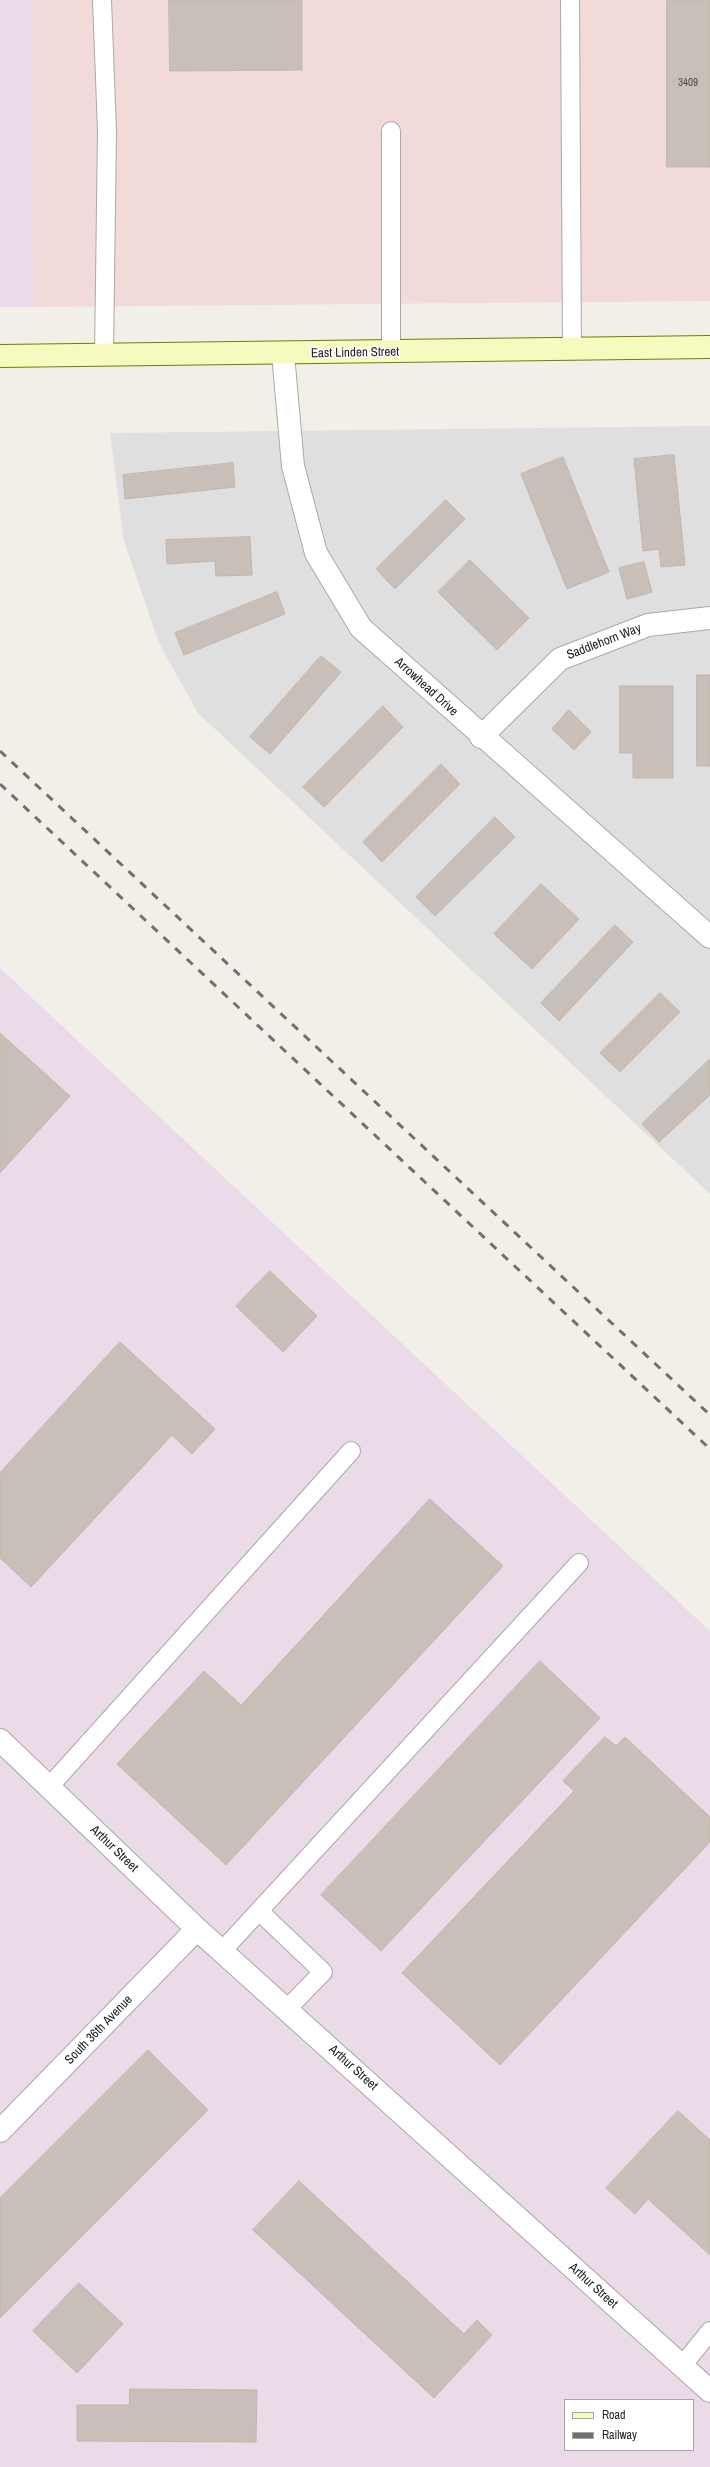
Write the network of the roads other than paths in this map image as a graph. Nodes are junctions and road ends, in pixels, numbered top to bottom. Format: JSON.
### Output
{"nodes":[{"id":1,"x":102,"y":0,"type":"edge"},
{"id":2,"x":570,"y":0,"type":"edge"},
{"id":3,"x":391,"y":131,"type":"dead end"},
{"id":4,"x":710,"y":347,"type":"edge"},
{"id":5,"x":572,"y":349,"type":"junction"},
{"id":6,"x":391,"y":352,"type":"junction"},
{"id":7,"x":283,"y":354,"type":"junction"},
{"id":8,"x":104,"y":355,"type":"junction"},
{"id":9,"x":0,"y":356,"type":"edge"},
{"id":10,"x":710,"y":618,"type":"edge"},
{"id":11,"x":482,"y":736,"type":"junction"},
{"id":12,"x":710,"y":937,"type":"edge"},
{"id":13,"x":351,"y":1451,"type":"dead end"},
{"id":14,"x":579,"y":1562,"type":"dead end"},
{"id":15,"x":0,"y":1740,"type":"edge"},
{"id":16,"x":49,"y":1787,"type":"junction"},
{"id":17,"x":259,"y":1911,"type":"junction"},
{"id":18,"x":197,"y":1929,"type":"junction"},
{"id":19,"x":222,"y":1951,"type":"junction"},
{"id":20,"x":287,"y":2009,"type":"junction"},
{"id":21,"x":0,"y":2132,"type":"edge"},
{"id":22,"x":710,"y":2331,"type":"edge"},
{"id":23,"x":682,"y":2366,"type":"junction"},
{"id":24,"x":710,"y":2391,"type":"edge"}],
"edges":[{"from":1,"to":8,"type":"lane"},
{"from":2,"to":5,"type":"lane"},
{"from":3,"to":6,"type":"lane"},
{"from":4,"to":5,"type":"main road","name":"East Linden Street"},
{"from":5,"to":6,"type":"main road","name":"East Linden Street"},
{"from":6,"to":7,"type":"main road","name":"East Linden Street"},
{"from":7,"to":8,"type":"main road","name":"East Linden Street"},
{"from":7,"to":11,"type":"street","name":"Arrowhead Drive"},
{"from":8,"to":9,"type":"main road","name":"East Linden Street"},
{"from":10,"to":11,"type":"street","name":"Saddlehorn Way"},
{"from":11,"to":12,"type":"street","name":"Arrowhead Drive"},
{"from":13,"to":16,"type":"lane"},
{"from":14,"to":17,"type":"lane"},
{"from":15,"to":16,"type":"street","name":"Arthur Street"},
{"from":16,"to":18,"type":"street","name":"Arthur Street"},
{"from":17,"to":19,"type":"lane"},
{"from":17,"to":20,"type":"lane"},
{"from":18,"to":19,"type":"street","name":"Arthur Street"},
{"from":18,"to":21,"type":"street","name":"South 36th Avenue"},
{"from":19,"to":20,"type":"street","name":"Arthur Street"},
{"from":20,"to":23,"type":"street","name":"Arthur Street"},
{"from":22,"to":23,"type":"lane"},
{"from":23,"to":24,"type":"street","name":"Arthur Street"}]}
